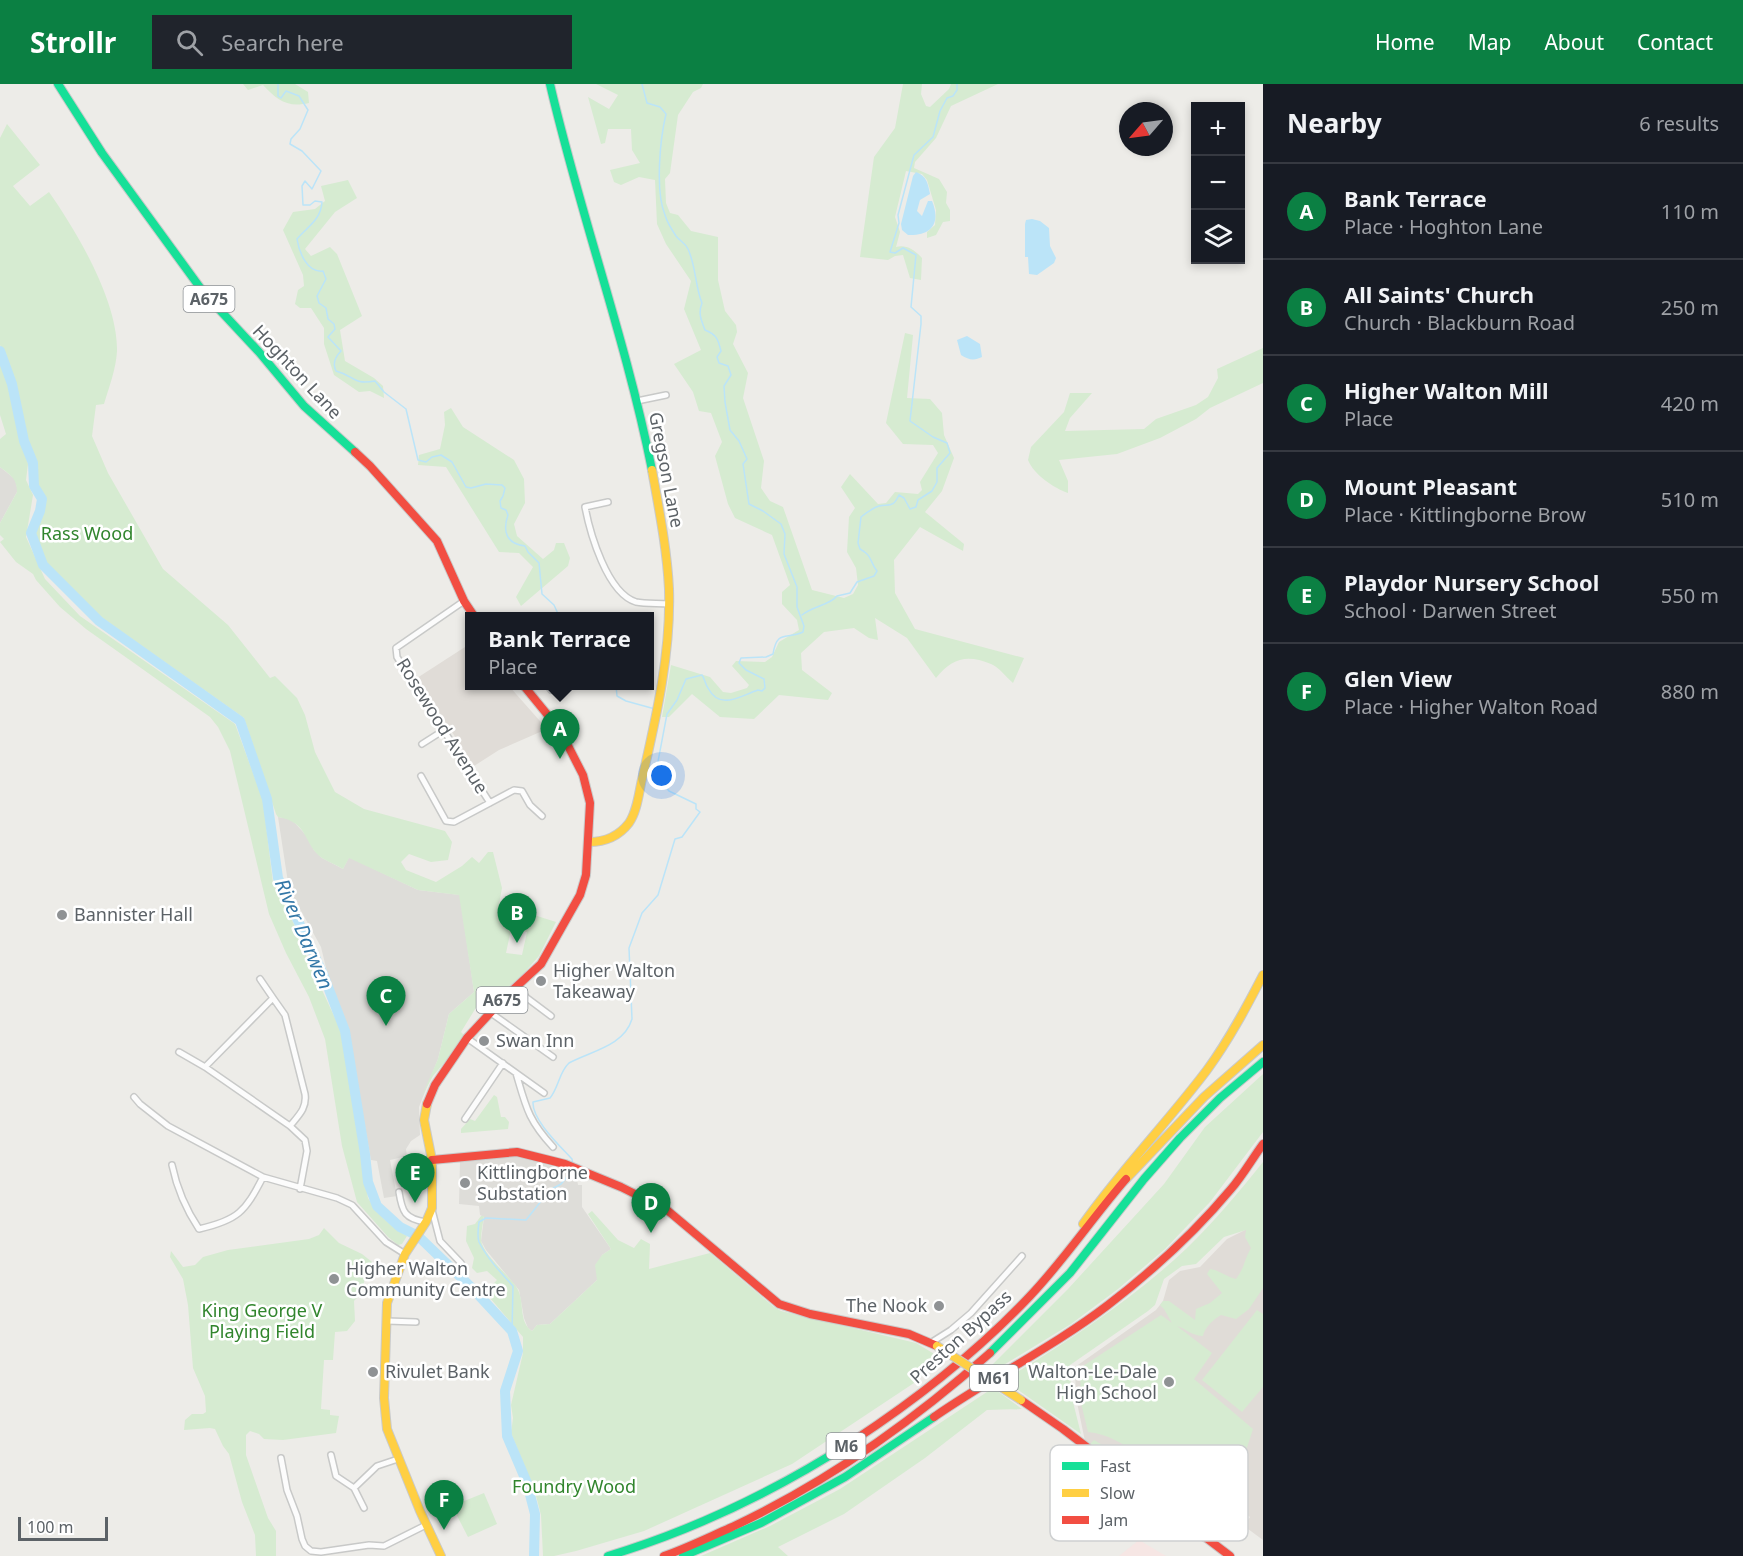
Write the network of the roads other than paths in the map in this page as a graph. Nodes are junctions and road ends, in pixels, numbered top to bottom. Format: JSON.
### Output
{"nodes":[{"id":1,"x":58,"y":84,"type":"edge"},
{"id":2,"x":550,"y":84,"type":"edge"},
{"id":3,"x":666,"y":395,"type":"dead end"},
{"id":4,"x":637,"y":401,"type":"junction"},
{"id":5,"x":608,"y":502,"type":"dead end"},
{"id":6,"x":464,"y":601,"type":"junction"},
{"id":7,"x":669,"y":604,"type":"junction"},
{"id":8,"x":471,"y":612,"type":"edge"},
{"id":9,"x":527,"y":690,"type":"edge"},
{"id":10,"x":444,"y":730,"type":"junction"},
{"id":11,"x":422,"y":744,"type":"dead end"},
{"id":12,"x":422,"y":776,"type":"dead end"},
{"id":13,"x":490,"y":803,"type":"junction"},
{"id":14,"x":542,"y":816,"type":"dead end"},
{"id":15,"x":589,"y":842,"type":"junction"},
{"id":16,"x":1263,"y":975,"type":"edge"},
{"id":17,"x":260,"y":979,"type":"dead end"},
{"id":18,"x":518,"y":987,"type":"junction"},
{"id":19,"x":273,"y":998,"type":"junction"},
{"id":20,"x":491,"y":1013,"type":"junction"},
{"id":21,"x":550,"y":1016,"type":"dead end"},
{"id":22,"x":467,"y":1038,"type":"junction"},
{"id":23,"x":1263,"y":1045,"type":"edge"},
{"id":24,"x":180,"y":1053,"type":"dead end"},
{"id":25,"x":553,"y":1057,"type":"dead end"},
{"id":26,"x":1263,"y":1062,"type":"edge"},
{"id":27,"x":504,"y":1064,"type":"junction"},
{"id":28,"x":205,"y":1067,"type":"junction"},
{"id":29,"x":516,"y":1073,"type":"junction"},
{"id":30,"x":544,"y":1092,"type":"dead end"},
{"id":31,"x":134,"y":1097,"type":"dead end"},
{"id":32,"x":465,"y":1119,"type":"dead end"},
{"id":33,"x":290,"y":1126,"type":"junction"},
{"id":34,"x":1263,"y":1144,"type":"edge"},
{"id":35,"x":553,"y":1147,"type":"dead end"},
{"id":36,"x":432,"y":1160,"type":"junction"},
{"id":37,"x":172,"y":1165,"type":"dead end"},
{"id":38,"x":263,"y":1177,"type":"junction"},
{"id":39,"x":300,"y":1189,"type":"junction"},
{"id":40,"x":399,"y":1192,"type":"dead end"},
{"id":41,"x":432,"y":1209,"type":"junction"},
{"id":42,"x":425,"y":1223,"type":"junction"},
{"id":43,"x":405,"y":1254,"type":"junction"},
{"id":44,"x":1022,"y":1256,"type":"dead end"},
{"id":45,"x":460,"y":1263,"type":"dead end"},
{"id":46,"x":1046,"y":1278,"type":"junction"},
{"id":47,"x":387,"y":1321,"type":"junction"},
{"id":48,"x":416,"y":1322,"type":"dead end"},
{"id":49,"x":934,"y":1344,"type":"junction"},
{"id":50,"x":1083,"y":1445,"type":"edge"},
{"id":51,"x":331,"y":1455,"type":"dead end"},
{"id":52,"x":281,"y":1458,"type":"dead end"},
{"id":53,"x":398,"y":1459,"type":"junction"},
{"id":54,"x":354,"y":1488,"type":"junction"},
{"id":55,"x":364,"y":1508,"type":"dead end"},
{"id":56,"x":426,"y":1525,"type":"junction"},
{"id":57,"x":1208,"y":1541,"type":"edge"},
{"id":58,"x":441,"y":1556,"type":"edge"},
{"id":59,"x":608,"y":1556,"type":"edge"},
{"id":60,"x":664,"y":1556,"type":"edge"},
{"id":61,"x":683,"y":1556,"type":"edge"},
{"id":62,"x":1230,"y":1556,"type":"edge"}],
"edges":[{"from":1,"to":6,"type":"main road","name":"Hoghton Lane","number":"A675"},
{"from":2,"to":4,"type":"main road","name":"Gregson Lane"},
{"from":3,"to":4,"type":"street"},
{"from":4,"to":7,"type":"main road","name":"Gregson Lane"},
{"from":5,"to":7,"type":"street"},
{"from":6,"to":8,"type":"main road","name":"Hoghton Lane","number":"A675"},
{"from":6,"to":10,"type":"street","name":"Rosewood Avenue"},
{"from":7,"to":15,"type":"main road","name":"Gregson Lane"},
{"from":9,"to":15,"type":"main road","number":"A675"},
{"from":10,"to":11,"type":"street"},
{"from":10,"to":13,"type":"street","name":"Rosewood Avenue"},
{"from":12,"to":13,"type":"street"},
{"from":13,"to":14,"type":"street"},
{"from":15,"to":18,"type":"main road","number":"A675"},
{"from":16,"to":46,"type":"main road"},
{"from":17,"to":19,"type":"street"},
{"from":18,"to":20,"type":"main road","number":"A675"},
{"from":18,"to":21,"type":"street"},
{"from":19,"to":28,"type":"street"},
{"from":19,"to":33,"type":"street"},
{"from":20,"to":22,"type":"main road","number":"A675"},
{"from":20,"to":25,"type":"street"},
{"from":22,"to":27,"type":"street"},
{"from":22,"to":36,"type":"main road","number":"A675"},
{"from":23,"to":46,"type":"main road","name":"Preston Bypass","number":"M6"},
{"from":24,"to":28,"type":"street"},
{"from":26,"to":60,"type":"main road","name":"Preston Bypass","number":"M6"},
{"from":27,"to":29,"type":"street"},
{"from":27,"to":32,"type":"street"},
{"from":28,"to":33,"type":"street"},
{"from":29,"to":30,"type":"street"},
{"from":29,"to":35,"type":"street"},
{"from":31,"to":38,"type":"street"},
{"from":33,"to":39,"type":"street"},
{"from":34,"to":61,"type":"main road","number":"M61"},
{"from":36,"to":41,"type":"main road","number":"A675"},
{"from":36,"to":49,"type":"main road"},
{"from":37,"to":38,"type":"street"},
{"from":38,"to":39,"type":"street"},
{"from":39,"to":43,"type":"street"},
{"from":40,"to":42,"type":"street"},
{"from":41,"to":42,"type":"main road","number":"A675"},
{"from":41,"to":45,"type":"street"},
{"from":42,"to":43,"type":"main road","number":"A675"},
{"from":43,"to":47,"type":"main road","number":"A675"},
{"from":44,"to":49,"type":"street"},
{"from":46,"to":59,"type":"main road","name":"Preston Bypass","number":"M6"},
{"from":47,"to":48,"type":"street"},
{"from":47,"to":53,"type":"main road","number":"A675"},
{"from":49,"to":50,"type":"main road","bridge":true},
{"from":51,"to":54,"type":"street"},
{"from":52,"to":56,"type":"street"},
{"from":53,"to":54,"type":"street"},
{"from":53,"to":56,"type":"main road","number":"A675"},
{"from":54,"to":55,"type":"street"},
{"from":56,"to":58,"type":"main road","number":"A675"},
{"from":57,"to":62,"type":"main road"}]}
